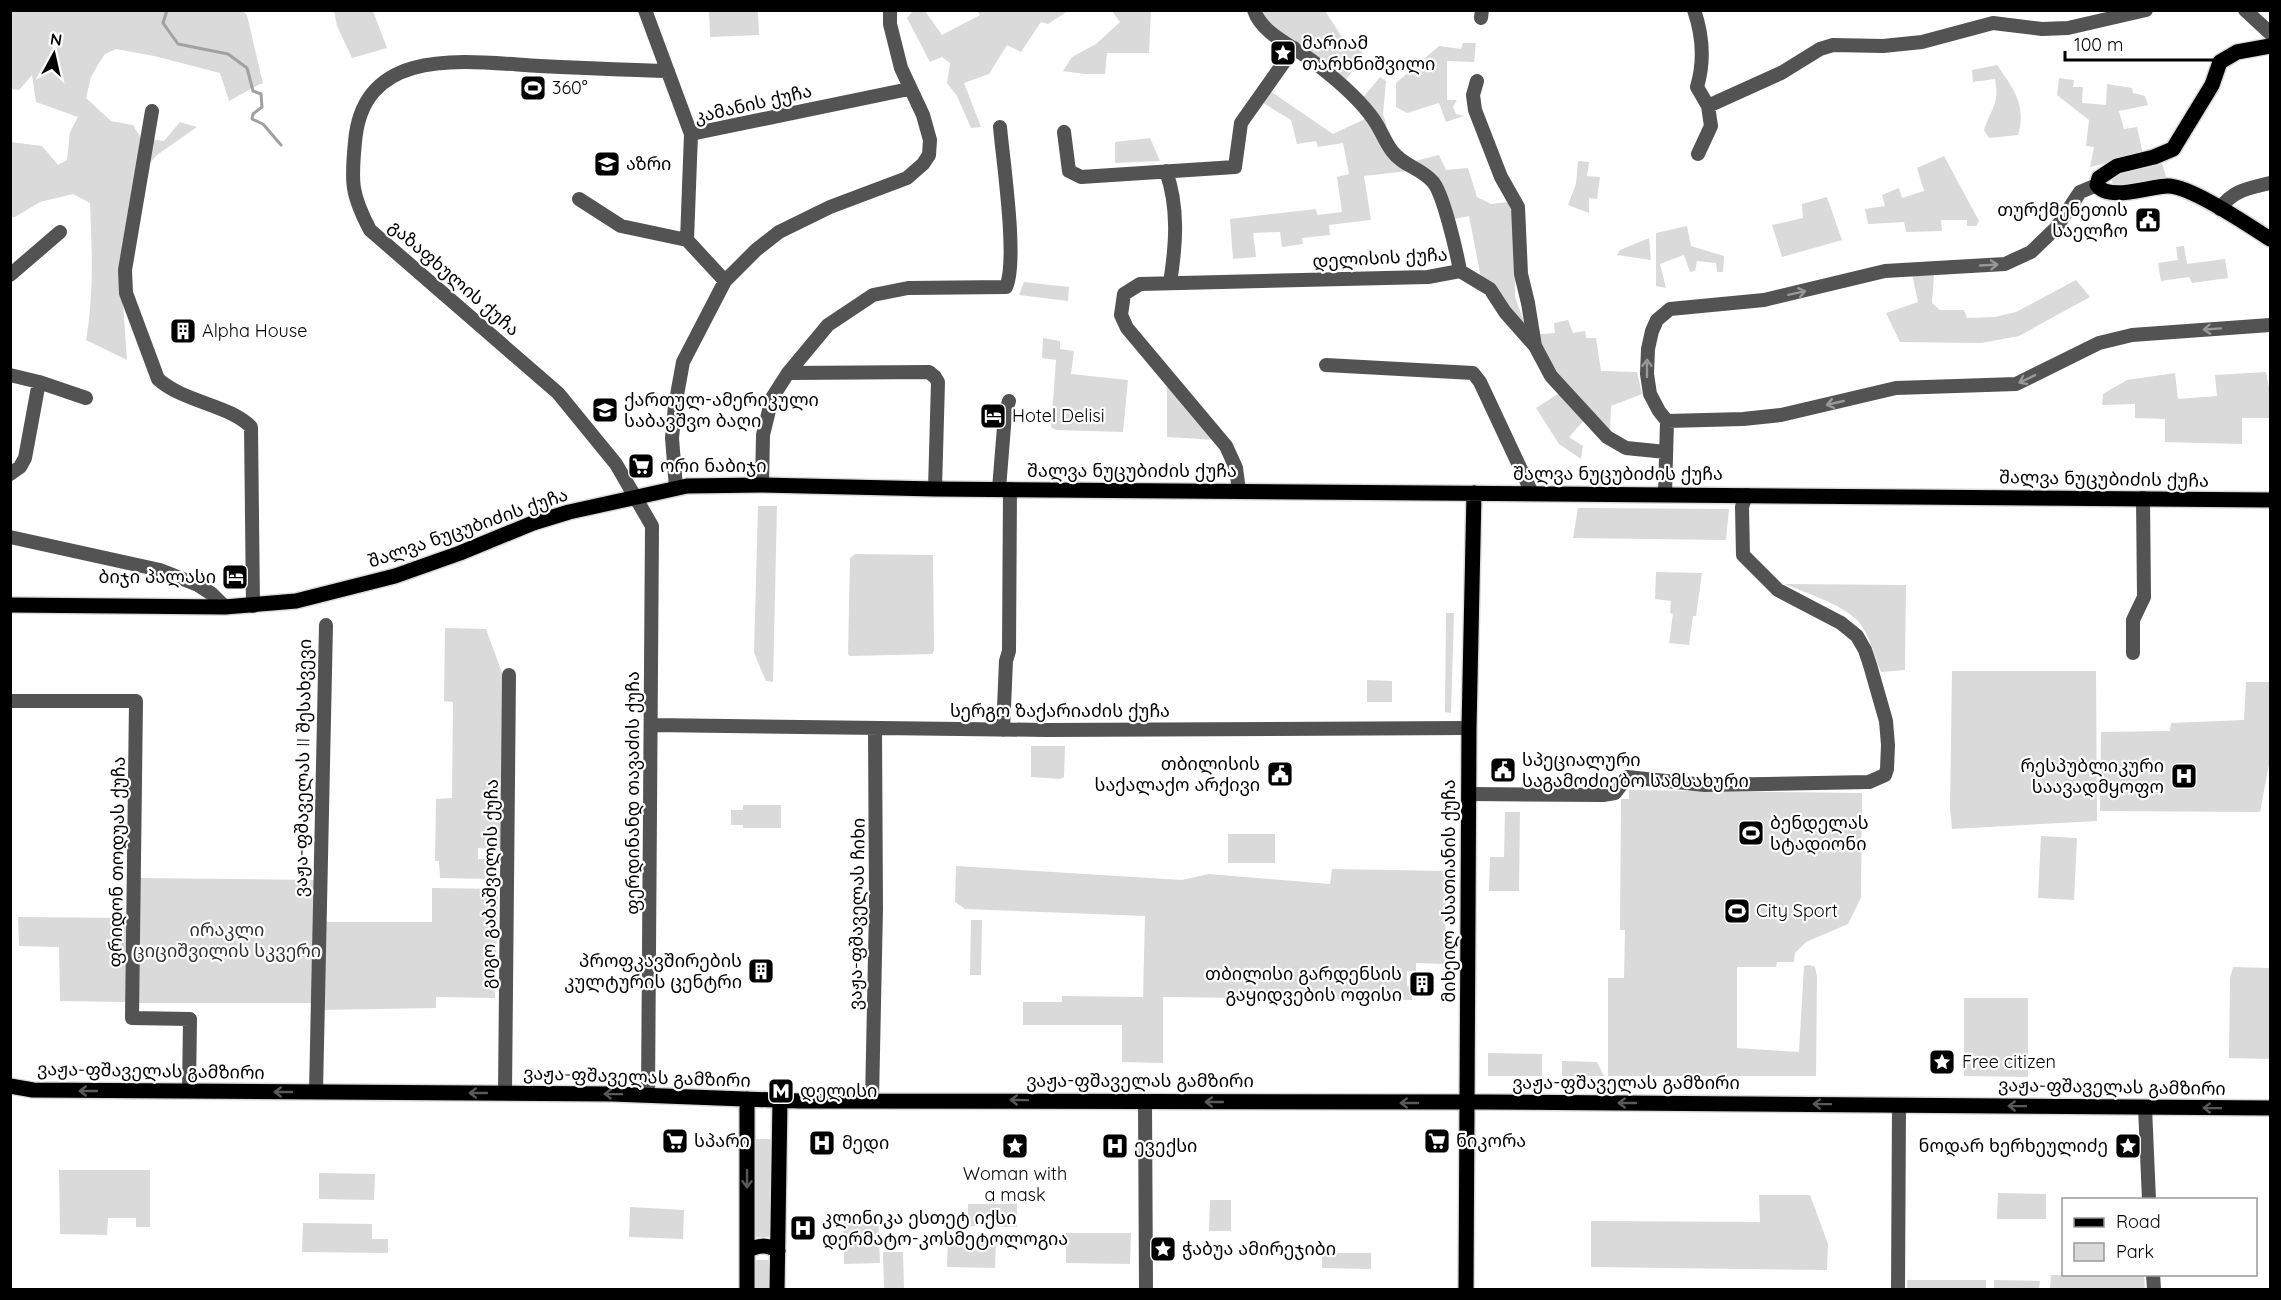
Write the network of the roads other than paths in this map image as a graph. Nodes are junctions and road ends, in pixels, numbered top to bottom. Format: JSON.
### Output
{"nodes":[{"id":1,"x":645,"y":10,"type":"edge"},
{"id":2,"x":890,"y":10,"type":"edge"},
{"id":3,"x":1254,"y":10,"type":"edge"},
{"id":4,"x":1694,"y":10,"type":"edge"},
{"id":5,"x":2146,"y":10,"type":"edge"},
{"id":6,"x":2245,"y":10,"type":"edge"},
{"id":7,"x":2271,"y":33,"type":"edge"},
{"id":8,"x":2271,"y":46,"type":"edge"},
{"id":9,"x":1294,"y":48,"type":"junction"},
{"id":10,"x":668,"y":71,"type":"junction"},
{"id":11,"x":1477,"y":81,"type":"dead end"},
{"id":12,"x":909,"y":89,"type":"junction"},
{"id":13,"x":1708,"y":106,"type":"junction"},
{"id":14,"x":152,"y":111,"type":"dead end"},
{"id":15,"x":1000,"y":127,"type":"dead end"},
{"id":16,"x":1064,"y":132,"type":"dead end"},
{"id":17,"x":691,"y":134,"type":"junction"},
{"id":18,"x":1698,"y":154,"type":"dead end"},
{"id":19,"x":1166,"y":171,"type":"junction"},
{"id":20,"x":2271,"y":183,"type":"edge"},
{"id":21,"x":2097,"y":185,"type":"junction"},
{"id":22,"x":579,"y":199,"type":"dead end"},
{"id":23,"x":2220,"y":209,"type":"junction"},
{"id":24,"x":60,"y":232,"type":"dead end"},
{"id":25,"x":2271,"y":239,"type":"edge"},
{"id":26,"x":687,"y":240,"type":"junction"},
{"id":27,"x":1460,"y":271,"type":"junction"},
{"id":28,"x":10,"y":275,"type":"edge"},
{"id":29,"x":725,"y":281,"type":"junction"},
{"id":30,"x":1170,"y":283,"type":"junction"},
{"id":31,"x":2271,"y":325,"type":"edge"},
{"id":32,"x":1534,"y":346,"type":"junction"},
{"id":33,"x":1326,"y":365,"type":"dead end"},
{"id":34,"x":788,"y":373,"type":"junction"},
{"id":35,"x":10,"y":375,"type":"edge"},
{"id":36,"x":39,"y":382,"type":"junction"},
{"id":37,"x":86,"y":398,"type":"dead end"},
{"id":38,"x":1010,"y":401,"type":"dead end"},
{"id":39,"x":1667,"y":421,"type":"junction"},
{"id":40,"x":1666,"y":453,"type":"junction"},
{"id":41,"x":10,"y":474,"type":"edge"},
{"id":42,"x":762,"y":485,"type":"junction"},
{"id":43,"x":676,"y":488,"type":"junction"},
{"id":44,"x":935,"y":489,"type":"junction"},
{"id":45,"x":1005,"y":489,"type":"junction"},
{"id":46,"x":1239,"y":491,"type":"junction"},
{"id":47,"x":1474,"y":493,"type":"junction"},
{"id":48,"x":1532,"y":493,"type":"junction"},
{"id":49,"x":1665,"y":494,"type":"junction"},
{"id":50,"x":1746,"y":495,"type":"junction"},
{"id":51,"x":636,"y":497,"type":"junction"},
{"id":52,"x":2144,"y":498,"type":"junction"},
{"id":53,"x":2271,"y":500,"type":"edge"},
{"id":54,"x":10,"y":537,"type":"edge"},
{"id":55,"x":10,"y":605,"type":"edge"},
{"id":56,"x":253,"y":606,"type":"junction"},
{"id":57,"x":225,"y":608,"type":"junction"},
{"id":58,"x":326,"y":626,"type":"dead end"},
{"id":59,"x":2133,"y":653,"type":"dead end"},
{"id":60,"x":509,"y":675,"type":"dead end"},
{"id":61,"x":10,"y":701,"type":"edge"},
{"id":62,"x":652,"y":725,"type":"junction"},
{"id":63,"x":875,"y":728,"type":"junction"},
{"id":64,"x":1469,"y":728,"type":"junction"},
{"id":65,"x":1004,"y":730,"type":"junction"},
{"id":66,"x":1469,"y":794,"type":"junction"},
{"id":67,"x":10,"y":1086,"type":"edge"},
{"id":68,"x":33,"y":1090,"type":"junction"},
{"id":69,"x":189,"y":1091,"type":"junction"},
{"id":70,"x":316,"y":1092,"type":"junction"},
{"id":71,"x":505,"y":1093,"type":"junction"},
{"id":72,"x":648,"y":1094,"type":"junction"},
{"id":73,"x":10,"y":1095,"type":"edge"},
{"id":74,"x":747,"y":1099,"type":"junction"},
{"id":75,"x":780,"y":1100,"type":"junction"},
{"id":76,"x":872,"y":1100,"type":"junction"},
{"id":77,"x":1145,"y":1102,"type":"junction"},
{"id":78,"x":1467,"y":1102,"type":"junction"},
{"id":79,"x":1899,"y":1105,"type":"junction"},
{"id":80,"x":2145,"y":1107,"type":"junction"},
{"id":81,"x":2271,"y":1108,"type":"edge"},
{"id":82,"x":2149,"y":1198,"type":"edge"},
{"id":83,"x":747,"y":1251,"type":"junction"},
{"id":84,"x":778,"y":1251,"type":"junction"},
{"id":85,"x":747,"y":1290,"type":"edge"},
{"id":86,"x":777,"y":1290,"type":"edge"},
{"id":87,"x":1146,"y":1290,"type":"edge"},
{"id":88,"x":1466,"y":1290,"type":"edge"},
{"id":89,"x":1898,"y":1290,"type":"edge"}],
"edges":[{"from":1,"to":10,"type":"street"},
{"from":2,"to":12,"type":"street"},
{"from":3,"to":9,"type":"street","name":"დელისის ქუჩა"},
{"from":4,"to":13,"type":"street"},
{"from":5,"to":13,"type":"street"},
{"from":6,"to":7,"type":"street"},
{"from":8,"to":21,"type":"main road"},
{"from":9,"to":19,"type":"street"},
{"from":9,"to":27,"type":"street","name":"დელისის ქუჩა"},
{"from":10,"to":17,"type":"street"},
{"from":10,"to":51,"type":"street","name":"გაზაფხულის ქუჩა"},
{"from":11,"to":32,"type":"street"},
{"from":12,"to":17,"type":"street","name":"კამანის ქუჩა"},
{"from":12,"to":29,"type":"street"},
{"from":13,"to":18,"type":"street"},
{"from":14,"to":56,"type":"street"},
{"from":15,"to":34,"type":"street"},
{"from":16,"to":19,"type":"street"},
{"from":17,"to":26,"type":"street","name":"კამანის ქუჩა"},
{"from":19,"to":30,"type":"street"},
{"from":20,"to":23,"type":"street"},
{"from":21,"to":23,"type":"main road"},
{"from":39,"to":21,"type":"street","one_way":true},
{"from":22,"to":26,"type":"street"},
{"from":23,"to":25,"type":"main road"},
{"from":24,"to":28,"type":"street"},
{"from":26,"to":29,"type":"street"},
{"from":27,"to":30,"type":"street","name":"დელისის ქუჩა"},
{"from":27,"to":32,"type":"street"},
{"from":29,"to":43,"type":"street"},
{"from":30,"to":46,"type":"street","name":"დელისის ქუჩა"},
{"from":31,"to":39,"type":"street","one_way":true},
{"from":32,"to":40,"type":"street"},
{"from":33,"to":48,"type":"street"},
{"from":34,"to":42,"type":"street"},
{"from":34,"to":44,"type":"street"},
{"from":35,"to":36,"type":"street"},
{"from":36,"to":37,"type":"street"},
{"from":36,"to":41,"type":"street"},
{"from":38,"to":45,"type":"street"},
{"from":39,"to":40,"type":"street"},
{"from":40,"to":49,"type":"street"},
{"from":42,"to":43,"type":"main road","name":"შალვა ნუცუბიძის ქუჩა"},
{"from":42,"to":44,"type":"main road","name":"შალვა ნუცუბიძის ქუჩა"},
{"from":43,"to":51,"type":"main road","name":"შალვა ნუცუბიძის ქუჩა"},
{"from":44,"to":45,"type":"main road","name":"შალვა ნუცუბიძის ქუჩა"},
{"from":45,"to":46,"type":"main road","name":"შალვა ნუცუბიძის ქუჩა"},
{"from":45,"to":65,"type":"street"},
{"from":46,"to":47,"type":"main road","name":"შალვა ნუცუბიძის ქუჩა"},
{"from":47,"to":48,"type":"main road","name":"შალვა ნუცუბიძის ქუჩა"},
{"from":47,"to":64,"type":"main road","name":"მიხეილ ასათიანის ქუჩა"},
{"from":48,"to":49,"type":"main road","name":"შალვა ნუცუბიძის ქუჩა"},
{"from":49,"to":50,"type":"main road","name":"შალვა ნუცუბიძის ქუჩა"},
{"from":50,"to":52,"type":"main road","name":"შალვა ნუცუბიძის ქუჩა"},
{"from":50,"to":66,"type":"street"},
{"from":51,"to":56,"type":"main road","name":"შალვა ნუცუბიძის ქუჩა"},
{"from":51,"to":62,"type":"street","name":"ფერდინანდ თავაძის ქუჩა"},
{"from":52,"to":53,"type":"main road","name":"შალვა ნუცუბიძის ქუჩა"},
{"from":52,"to":59,"type":"street"},
{"from":54,"to":57,"type":"street"},
{"from":55,"to":57,"type":"main road","name":"შალვა ნუცუბიძის ქუჩა"},
{"from":56,"to":57,"type":"main road","name":"შალვა ნუცუბიძის ქუჩა"},
{"from":58,"to":70,"type":"street","name":"ვაჟა-ფშაველას II შესახვევი"},
{"from":60,"to":71,"type":"street","name":"გიგო გაბაშვილის ქუჩა"},
{"from":61,"to":69,"type":"street","name":"ფრიდონ თოდუას ქუჩა"},
{"from":62,"to":63,"type":"street","name":"სერგო ზაქარიაძის ქუჩა"},
{"from":62,"to":72,"type":"street","name":"ფერდინანდ თავაძის ქუჩა"},
{"from":63,"to":65,"type":"street","name":"სერგო ზაქარიაძის ქუჩა"},
{"from":63,"to":76,"type":"street","name":"ვაჟა-ფშაველას ჩიხი"},
{"from":64,"to":65,"type":"street","name":"სერგო ზაქარიაძის ქუჩა"},
{"from":64,"to":66,"type":"main road","name":"მიხეილ ასათიანის ქუჩა"},
{"from":66,"to":78,"type":"main road","name":"მიხეილ ასათიანის ქუჩა"},
{"from":67,"to":68,"type":"main road","name":"ვაჟა-ფშაველას გამზირი"},
{"from":69,"to":68,"type":"main road","name":"ვაჟა-ფშაველას გამზირი","one_way":true},
{"from":68,"to":73,"type":"main road"},
{"from":70,"to":69,"type":"main road","name":"ვაჟა-ფშაველას გამზირი","one_way":true},
{"from":71,"to":70,"type":"main road","name":"ვაჟა-ფშაველას გამზირი","one_way":true},
{"from":72,"to":71,"type":"main road","name":"ვაჟა-ფშაველას გამზირი","one_way":true},
{"from":72,"to":74,"type":"main road","name":"ვაჟა-ფშაველას გამზირი"},
{"from":74,"to":75,"type":"main road","name":"ვაჟა-ფშაველას გამზირი"},
{"from":74,"to":83,"type":"main road","one_way":true},
{"from":75,"to":76,"type":"main road","name":"ვაჟა-ფშაველას გამზირი"},
{"from":75,"to":84,"type":"main road"},
{"from":77,"to":76,"type":"main road","name":"ვაჟა-ფშაველას გამზირი","one_way":true},
{"from":78,"to":77,"type":"main road","name":"ვაჟა-ფშაველას გამზირი","one_way":true},
{"from":77,"to":87,"type":"street"},
{"from":79,"to":78,"type":"main road","name":"ვაჟა-ფშაველას გამზირი","one_way":true},
{"from":78,"to":88,"type":"main road","name":"მიხეილ ასათიანის ქუჩა"},
{"from":80,"to":79,"type":"main road","name":"ვაჟა-ფშაველას გამზირი","one_way":true},
{"from":79,"to":89,"type":"street"},
{"from":81,"to":80,"type":"main road","name":"ვაჟა-ფშაველას გამზირი","one_way":true},
{"from":80,"to":82,"type":"street"},
{"from":83,"to":84,"type":"main road"},
{"from":83,"to":85,"type":"main road"},
{"from":84,"to":86,"type":"main road"}]}
